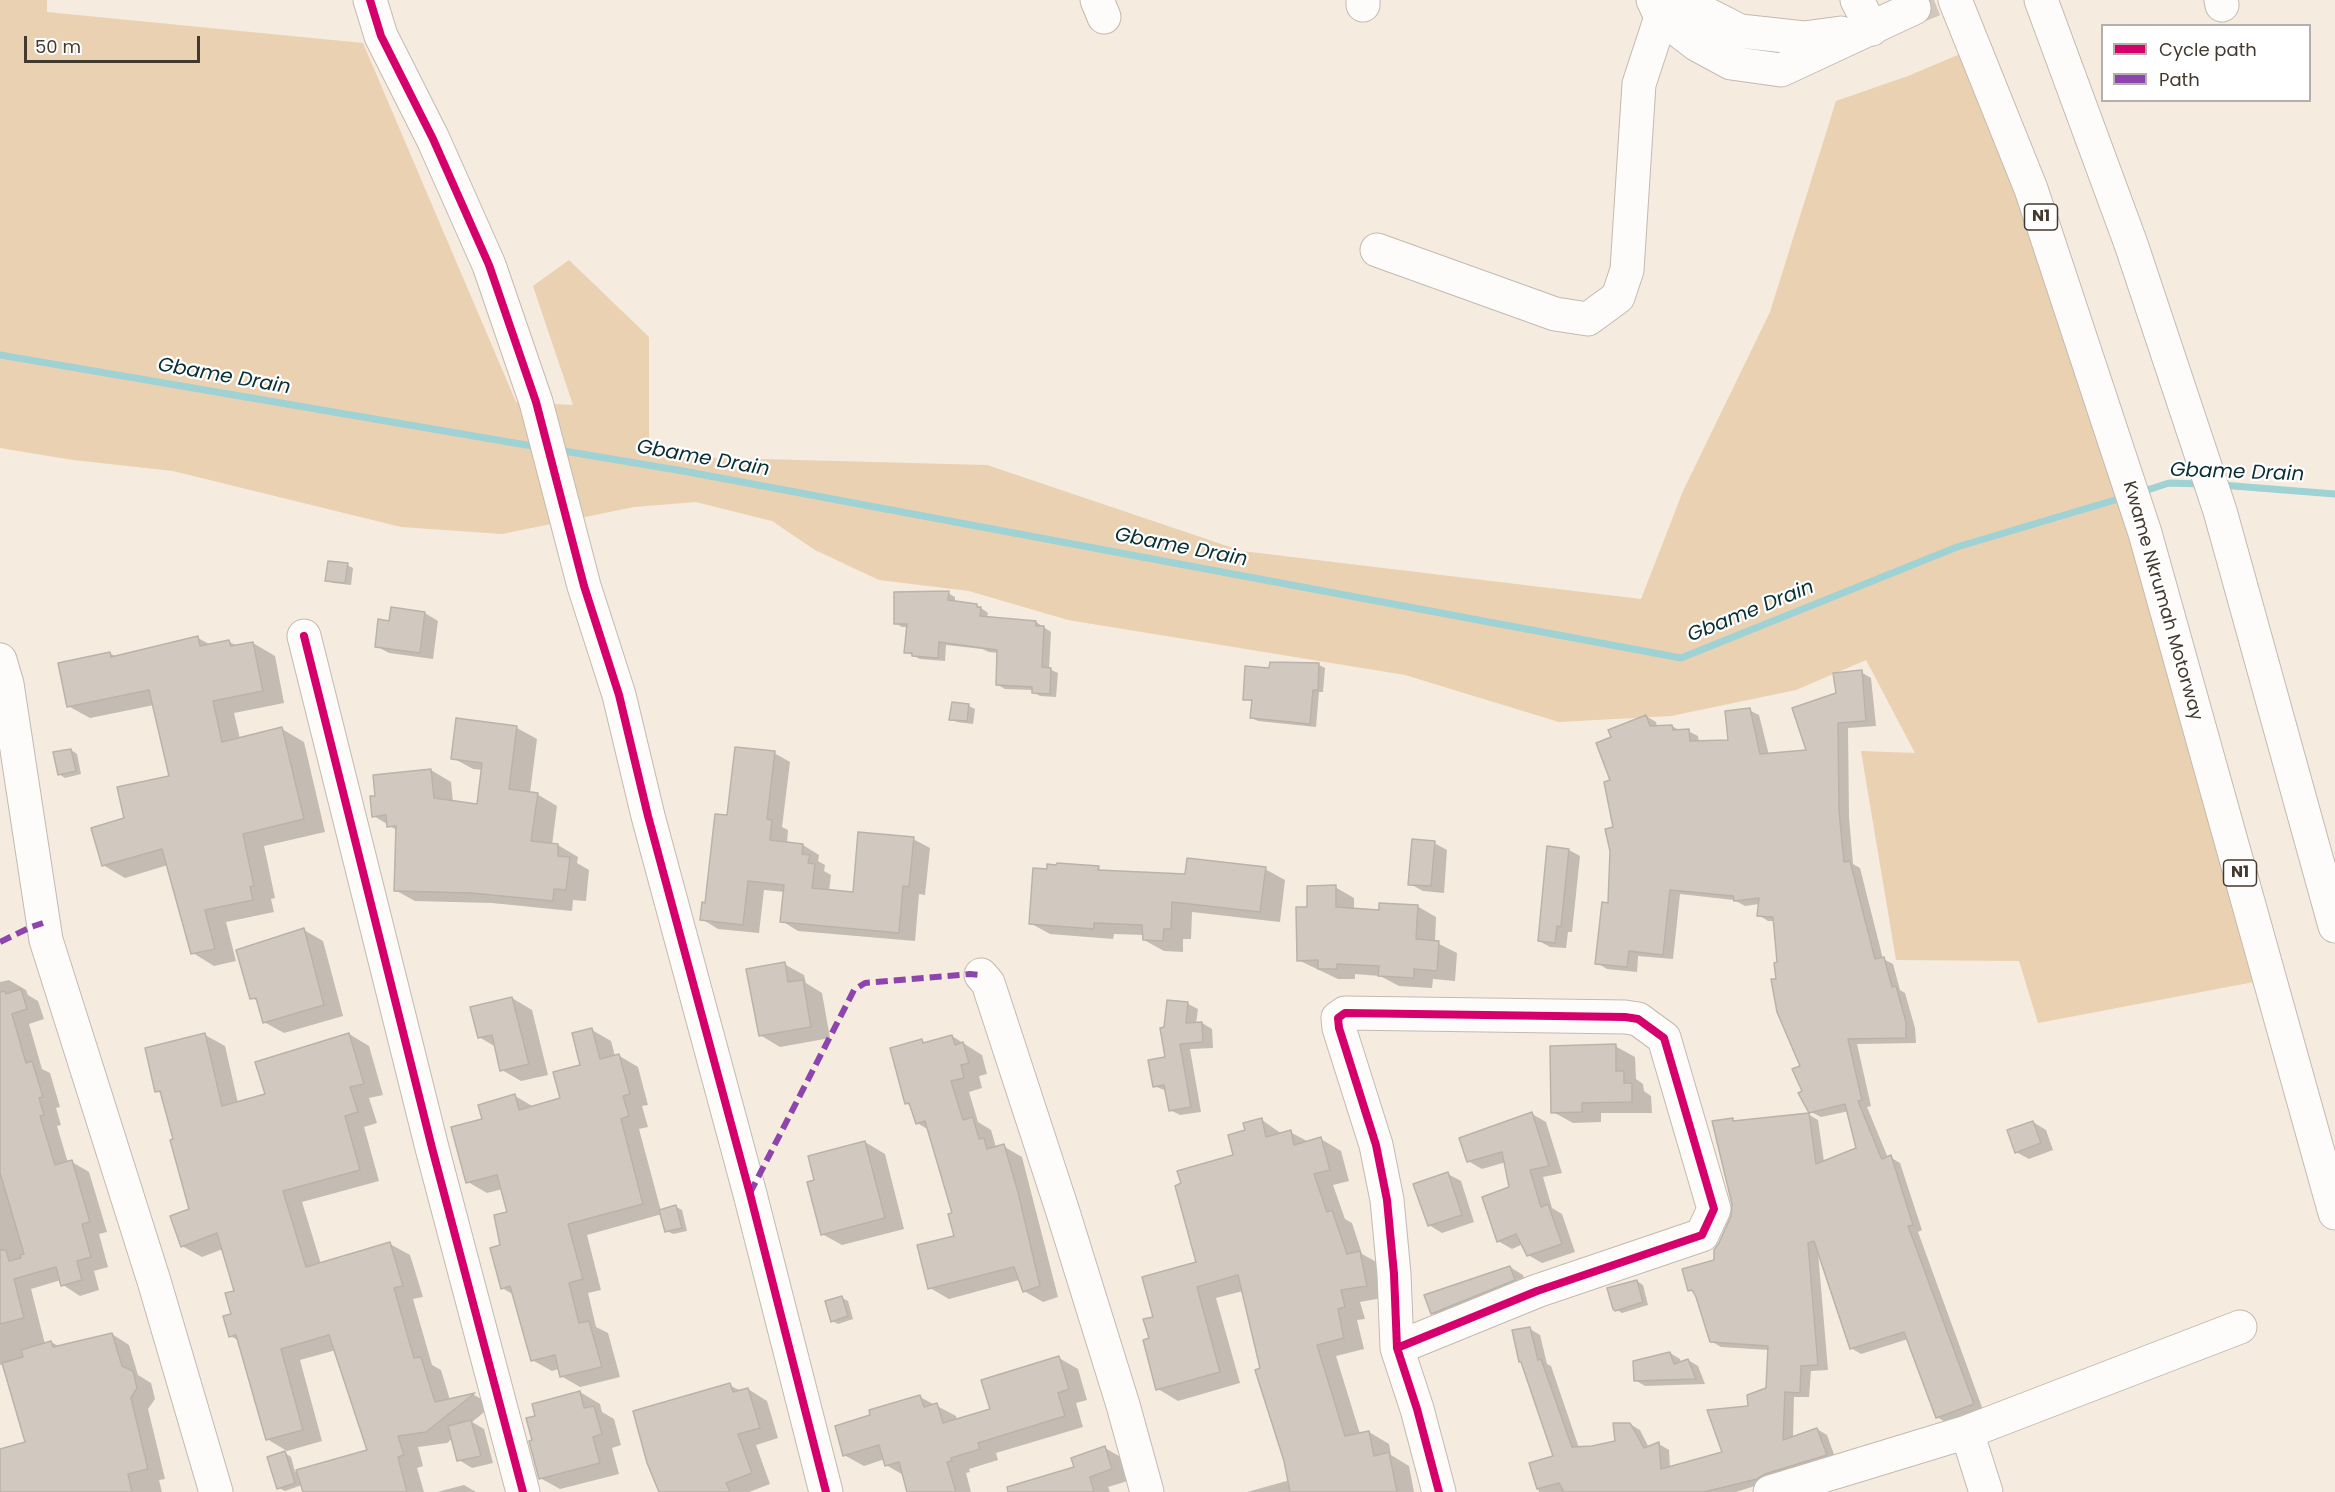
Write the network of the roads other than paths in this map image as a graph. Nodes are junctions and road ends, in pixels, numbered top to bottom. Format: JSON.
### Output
{"nodes":[{"id":1,"x":370,"y":0,"type":"edge"},
{"id":2,"x":1857,"y":0,"type":"edge"},
{"id":3,"x":1955,"y":0,"type":"edge"},
{"id":4,"x":2041,"y":0,"type":"edge"},
{"id":5,"x":1667,"y":6,"type":"edge"},
{"id":6,"x":1914,"y":8,"type":"tunnel mouth"},
{"id":7,"x":1872,"y":29,"type":"junction"},
{"id":8,"x":1377,"y":250,"type":"dead end"},
{"id":9,"x":304,"y":636,"type":"dead end"},
{"id":10,"x":0,"y":660,"type":"edge"},
{"id":11,"x":2335,"y":926,"type":"edge"},
{"id":12,"x":981,"y":975,"type":"dead end"},
{"id":13,"x":2335,"y":1213,"type":"edge"},
{"id":14,"x":2240,"y":1327,"type":"dead end"},
{"id":15,"x":1397,"y":1348,"type":"junction"},
{"id":16,"x":1967,"y":1432,"type":"junction"},
{"id":17,"x":216,"y":1492,"type":"edge"},
{"id":18,"x":524,"y":1492,"type":"edge"},
{"id":19,"x":826,"y":1492,"type":"edge"},
{"id":20,"x":1147,"y":1492,"type":"edge"},
{"id":21,"x":1439,"y":1492,"type":"edge"},
{"id":22,"x":1770,"y":1492,"type":"edge"},
{"id":23,"x":1986,"y":1492,"type":"edge"}],
"edges":[{"from":1,"to":19,"type":"main road"},
{"from":2,"to":7,"type":"main road"},
{"from":3,"to":13,"type":"main road","name":"Kwame Nkrumah Motorway","number":"N1"},
{"from":4,"to":11,"type":"main road"},
{"from":5,"to":7,"type":"main road"},
{"from":5,"to":8,"type":"main road"},
{"from":6,"to":7,"type":"main road"},
{"from":9,"to":18,"type":"main road"},
{"from":10,"to":17,"type":"main road"},
{"from":12,"to":20,"type":"main road"},
{"from":14,"to":16,"type":"main road"},
{"from":15,"to":15,"type":"main road"},
{"from":15,"to":21,"type":"main road"},
{"from":16,"to":22,"type":"main road"},
{"from":16,"to":23,"type":"main road"}]}
